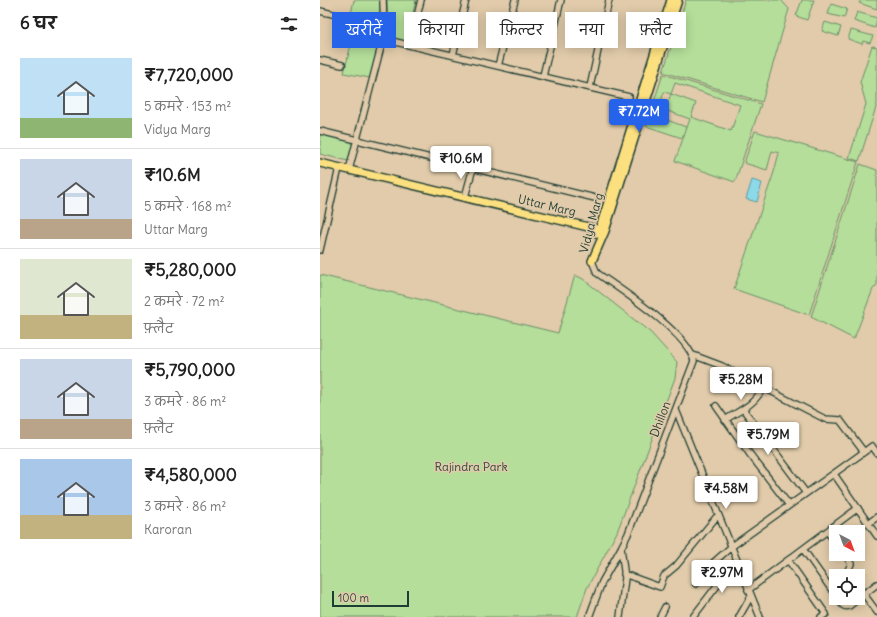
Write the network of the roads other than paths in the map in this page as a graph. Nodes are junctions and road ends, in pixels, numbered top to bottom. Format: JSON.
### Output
{"nodes":[{"id":1,"x":383,"y":0,"type":"edge"},
{"id":2,"x":421,"y":0,"type":"edge"},
{"id":3,"x":466,"y":0,"type":"edge"},
{"id":4,"x":515,"y":0,"type":"edge"},
{"id":5,"x":561,"y":0,"type":"edge"},
{"id":6,"x":609,"y":0,"type":"edge"},
{"id":7,"x":671,"y":0,"type":"edge"},
{"id":8,"x":678,"y":0,"type":"edge"},
{"id":9,"x":320,"y":11,"type":"edge"},
{"id":10,"x":383,"y":12,"type":"edge"},
{"id":11,"x":418,"y":12,"type":"edge"},
{"id":12,"x":332,"y":14,"type":"edge"},
{"id":13,"x":381,"y":48,"type":"edge"},
{"id":14,"x":423,"y":48,"type":"edge"},
{"id":15,"x":453,"y":55,"type":"junction"},
{"id":16,"x":320,"y":60,"type":"edge"},
{"id":17,"x":342,"y":65,"type":"dead end"},
{"id":18,"x":498,"y":66,"type":"junction"},
{"id":19,"x":543,"y":76,"type":"junction"},
{"id":20,"x":590,"y":87,"type":"junction"},
{"id":21,"x":630,"y":97,"type":"dead end"},
{"id":22,"x":320,"y":131,"type":"edge"},
{"id":23,"x":357,"y":140,"type":"junction"},
{"id":24,"x":320,"y":163,"type":"edge"},
{"id":25,"x":339,"y":168,"type":"junction"},
{"id":26,"x":473,"y":168,"type":"junction"},
{"id":27,"x":349,"y":170,"type":"junction"},
{"id":28,"x":465,"y":197,"type":"junction"},
{"id":29,"x":595,"y":198,"type":"dead end"},
{"id":30,"x":602,"y":230,"type":"junction"},
{"id":31,"x":320,"y":250,"type":"edge"},
{"id":32,"x":592,"y":261,"type":"joint"},
{"id":33,"x":693,"y":355,"type":"junction"},
{"id":34,"x":764,"y":387,"type":"junction"},
{"id":35,"x":716,"y":406,"type":"dead end"},
{"id":36,"x":676,"y":410,"type":"junction"},
{"id":37,"x":744,"y":410,"type":"junction"},
{"id":38,"x":725,"y":420,"type":"junction"},
{"id":39,"x":874,"y":445,"type":"edge"},
{"id":40,"x":864,"y":452,"type":"junction"},
{"id":41,"x":877,"y":453,"type":"edge"},
{"id":42,"x":834,"y":474,"type":"junction"},
{"id":43,"x":806,"y":493,"type":"junction"},
{"id":44,"x":789,"y":505,"type":"junction"},
{"id":45,"x":858,"y":508,"type":"junction"},
{"id":46,"x":718,"y":515,"type":"junction"},
{"id":47,"x":877,"y":517,"type":"edge"},
{"id":48,"x":869,"y":523,"type":"junction"},
{"id":49,"x":827,"y":531,"type":"junction"},
{"id":50,"x":829,"y":534,"type":"edge"},
{"id":51,"x":877,"y":536,"type":"edge"},
{"id":52,"x":731,"y":546,"type":"junction"},
{"id":53,"x":621,"y":548,"type":"junction"},
{"id":54,"x":802,"y":549,"type":"junction"},
{"id":55,"x":788,"y":560,"type":"junction"},
{"id":56,"x":736,"y":561,"type":"junction"},
{"id":57,"x":624,"y":574,"type":"junction"},
{"id":58,"x":696,"y":584,"type":"dead end"},
{"id":59,"x":877,"y":584,"type":"edge"},
{"id":60,"x":829,"y":586,"type":"edge"},
{"id":61,"x":748,"y":590,"type":"junction"},
{"id":62,"x":865,"y":593,"type":"edge"},
{"id":63,"x":865,"y":595,"type":"edge"},
{"id":64,"x":751,"y":596,"type":"junction"},
{"id":65,"x":841,"y":605,"type":"edge"},
{"id":66,"x":850,"y":605,"type":"edge"},
{"id":67,"x":665,"y":607,"type":"dead end"},
{"id":68,"x":877,"y":611,"type":"edge"},
{"id":69,"x":825,"y":616,"type":"edge"},
{"id":70,"x":589,"y":617,"type":"edge"},
{"id":71,"x":620,"y":617,"type":"edge"},
{"id":72,"x":660,"y":617,"type":"edge"},
{"id":73,"x":693,"y":617,"type":"edge"},
{"id":74,"x":739,"y":617,"type":"edge"},
{"id":75,"x":760,"y":617,"type":"edge"}],
"edges":[{"from":1,"to":10,"type":"street"},
{"from":2,"to":11,"type":"street"},
{"from":3,"to":15,"type":"street"},
{"from":4,"to":18,"type":"street"},
{"from":5,"to":19,"type":"street"},
{"from":6,"to":20,"type":"street"},
{"from":7,"to":30,"type":"main road","name":"Vidya Marg"},
{"from":8,"to":30,"type":"main road","name":"Vidya Marg"},
{"from":9,"to":12,"type":"street"},
{"from":13,"to":23,"type":"street"},
{"from":14,"to":15,"type":"street"},
{"from":15,"to":18,"type":"street"},
{"from":16,"to":17,"type":"street"},
{"from":18,"to":19,"type":"street"},
{"from":19,"to":20,"type":"street"},
{"from":20,"to":21,"type":"street"},
{"from":22,"to":23,"type":"street"},
{"from":23,"to":26,"type":"street"},
{"from":23,"to":27,"type":"street"},
{"from":24,"to":25,"type":"main road","name":"Uttar Marg"},
{"from":25,"to":27,"type":"main road","name":"Uttar Marg"},
{"from":25,"to":31,"type":"street"},
{"from":26,"to":28,"type":"street"},
{"from":26,"to":29,"type":"street"},
{"from":27,"to":28,"type":"main road","name":"Uttar Marg"},
{"from":28,"to":30,"type":"main road","name":"Uttar Marg"},
{"from":30,"to":32,"type":"main road","name":"Vidya Marg"},
{"from":32,"to":33,"type":"street"},
{"from":33,"to":34,"type":"street"},
{"from":33,"to":36,"type":"street","name":"Dhillon"},
{"from":34,"to":37,"type":"street"},
{"from":34,"to":40,"type":"street"},
{"from":35,"to":38,"type":"street"},
{"from":36,"to":46,"type":"street"},
{"from":36,"to":53,"type":"street","name":"Dhillon"},
{"from":37,"to":38,"type":"street"},
{"from":37,"to":43,"type":"street"},
{"from":38,"to":44,"type":"street"},
{"from":39,"to":40,"type":"street"},
{"from":39,"to":41,"type":"street"},
{"from":40,"to":42,"type":"street"},
{"from":42,"to":43,"type":"street"},
{"from":42,"to":45,"type":"street"},
{"from":43,"to":44,"type":"street"},
{"from":44,"to":52,"type":"street"},
{"from":45,"to":48,"type":"street"},
{"from":45,"to":49,"type":"street"},
{"from":46,"to":52,"type":"street"},
{"from":46,"to":57,"type":"street"},
{"from":47,"to":48,"type":"street"},
{"from":48,"to":51,"type":"street"},
{"from":49,"to":50,"type":"street"},
{"from":49,"to":54,"type":"street"},
{"from":52,"to":56,"type":"street"},
{"from":52,"to":58,"type":"street"},
{"from":53,"to":57,"type":"street"},
{"from":53,"to":70,"type":"street","name":"Dhillon"},
{"from":54,"to":55,"type":"street"},
{"from":54,"to":60,"type":"street"},
{"from":55,"to":61,"type":"street"},
{"from":55,"to":69,"type":"street"},
{"from":56,"to":61,"type":"street"},
{"from":56,"to":73,"type":"street"},
{"from":57,"to":71,"type":"street"},
{"from":59,"to":62,"type":"street"},
{"from":61,"to":64,"type":"street"},
{"from":63,"to":68,"type":"street"},
{"from":64,"to":74,"type":"street"},
{"from":64,"to":75,"type":"street"},
{"from":65,"to":66,"type":"street"},
{"from":67,"to":72,"type":"street"}]}
